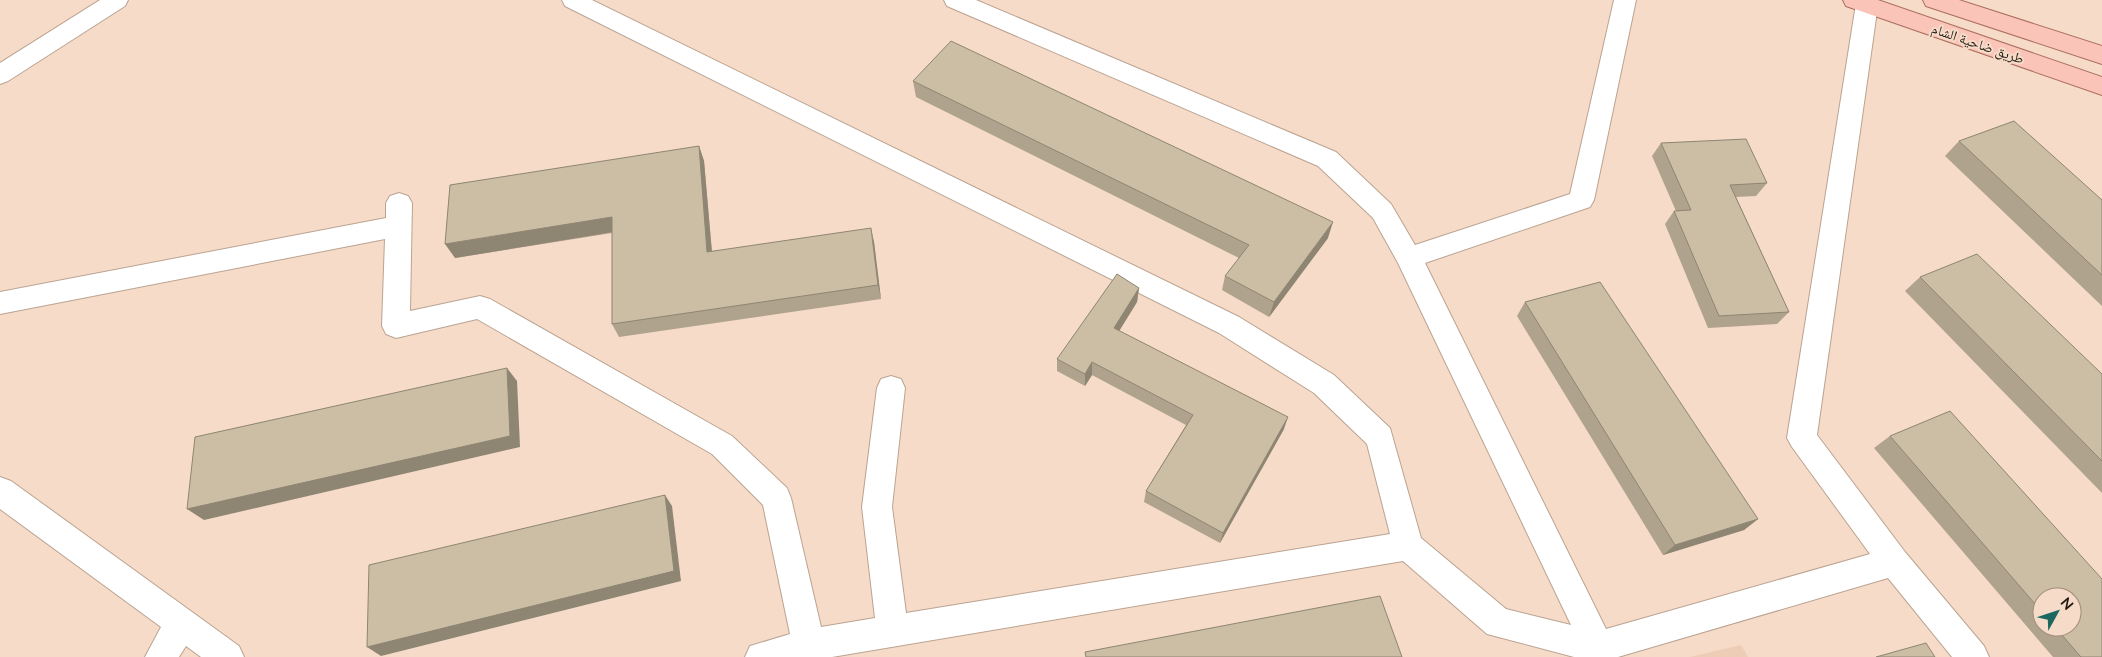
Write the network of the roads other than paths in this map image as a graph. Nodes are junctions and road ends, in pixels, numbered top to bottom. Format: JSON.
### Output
{"nodes":[{"id":1,"x":117,"y":0,"type":"edge"},
{"id":2,"x":573,"y":0,"type":"edge"},
{"id":3,"x":955,"y":0,"type":"edge"},
{"id":4,"x":1625,"y":0,"type":"edge"},
{"id":5,"x":1934,"y":0,"type":"edge"},
{"id":6,"x":1860,"y":2,"type":"edge"},
{"id":7,"x":35,"y":54,"type":"junction"},
{"id":8,"x":2102,"y":55,"type":"edge"},
{"id":9,"x":0,"y":75,"type":"edge"},
{"id":10,"x":2102,"y":86,"type":"edge"},
{"id":11,"x":0,"y":91,"type":"edge"},
{"id":12,"x":1409,"y":258,"type":"junction"},
{"id":13,"x":0,"y":303,"type":"edge"},
{"id":14,"x":892,"y":388,"type":"dead end"},
{"id":15,"x":0,"y":491,"type":"edge"},
{"id":16,"x":1408,"y":546,"type":"junction"},
{"id":17,"x":1894,"y":562,"type":"junction"},
{"id":18,"x":182,"y":623,"type":"junction"},
{"id":19,"x":893,"y":632,"type":"junction"},
{"id":20,"x":809,"y":646,"type":"junction"},
{"id":21,"x":1598,"y":647,"type":"junction"},
{"id":22,"x":161,"y":657,"type":"edge"},
{"id":23,"x":228,"y":657,"type":"edge"},
{"id":24,"x":761,"y":657,"type":"edge"},
{"id":25,"x":1973,"y":657,"type":"edge"}],
"edges":[{"from":1,"to":7,"type":"street"},
{"from":2,"to":16,"type":"street"},
{"from":3,"to":12,"type":"street"},
{"from":4,"to":12,"type":"street"},
{"from":5,"to":8,"type":"main road","name":"طريق ضاحية الشام"},
{"from":6,"to":10,"type":"main road","name":"طريق ضاحية الشام"},
{"from":6,"to":17,"type":"street"},
{"from":7,"to":9,"type":"street"},
{"from":7,"to":11,"type":"street"},
{"from":12,"to":21,"type":"street"},
{"from":13,"to":20,"type":"street"},
{"from":14,"to":19,"type":"street"},
{"from":15,"to":18,"type":"street"},
{"from":16,"to":19,"type":"street"},
{"from":16,"to":21,"type":"street"},
{"from":17,"to":21,"type":"street"},
{"from":17,"to":25,"type":"street"},
{"from":18,"to":22,"type":"street"},
{"from":18,"to":23,"type":"street"},
{"from":19,"to":20,"type":"street"},
{"from":20,"to":24,"type":"street"}]}
